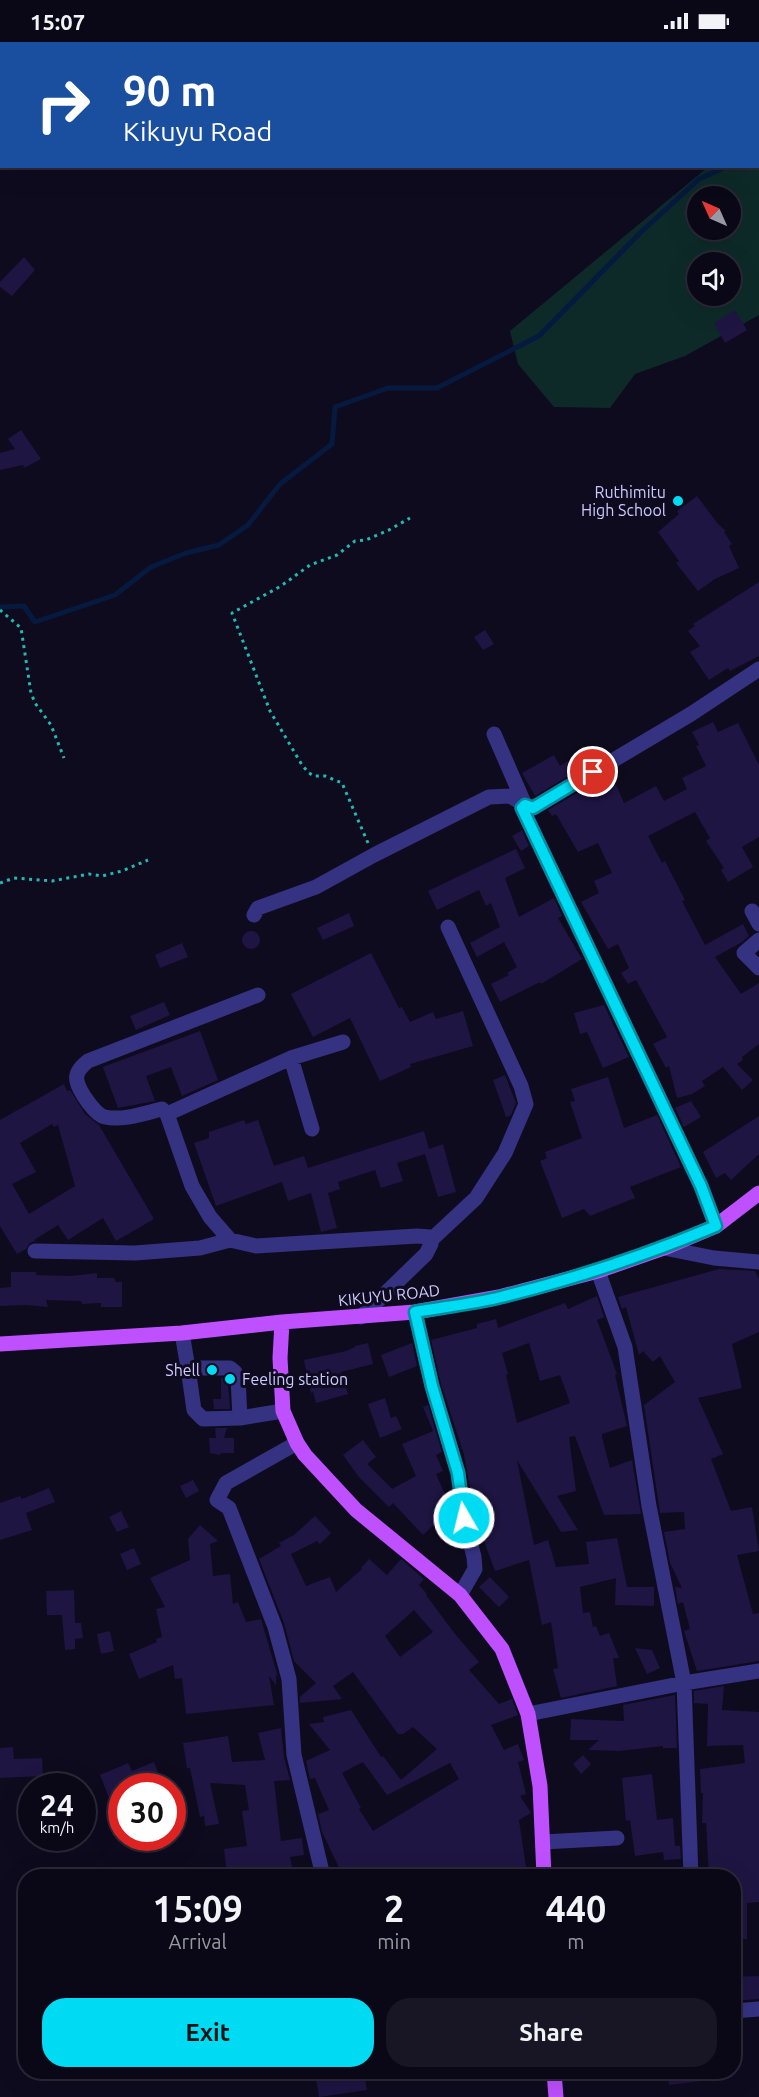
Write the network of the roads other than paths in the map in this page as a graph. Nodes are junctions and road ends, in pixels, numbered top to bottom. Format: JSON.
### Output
{"nodes":[{"id":1,"x":759,"y":669,"type":"edge"},
{"id":2,"x":494,"y":734,"type":"dead end"},
{"id":3,"x":525,"y":805,"type":"junction"},
{"id":4,"x":254,"y":915,"type":"dead end"},
{"id":5,"x":448,"y":927,"type":"dead end"},
{"id":6,"x":759,"y":940,"type":"edge"},
{"id":7,"x":759,"y":968,"type":"edge"},
{"id":8,"x":258,"y":995,"type":"dead end"},
{"id":9,"x":343,"y":1042,"type":"dead end"},
{"id":10,"x":291,"y":1058,"type":"junction"},
{"id":11,"x":167,"y":1114,"type":"junction"},
{"id":12,"x":312,"y":1129,"type":"dead end"},
{"id":13,"x":759,"y":1193,"type":"edge"},
{"id":14,"x":716,"y":1226,"type":"junction"},
{"id":15,"x":230,"y":1240,"type":"junction"},
{"id":16,"x":431,"y":1240,"type":"junction"},
{"id":17,"x":664,"y":1248,"type":"junction"},
{"id":18,"x":35,"y":1251,"type":"dead end"},
{"id":19,"x":759,"y":1262,"type":"edge"},
{"id":20,"x":598,"y":1270,"type":"junction"},
{"id":21,"x":415,"y":1312,"type":"junction"},
{"id":22,"x":361,"y":1317,"type":"junction"},
{"id":23,"x":282,"y":1322,"type":"junction"},
{"id":24,"x":182,"y":1333,"type":"junction"},
{"id":25,"x":0,"y":1344,"type":"edge"},
{"id":26,"x":188,"y":1368,"type":"junction"},
{"id":27,"x":284,"y":1411,"type":"junction"},
{"id":28,"x":240,"y":1418,"type":"junction"},
{"id":29,"x":297,"y":1443,"type":"junction"},
{"id":30,"x":460,"y":1595,"type":"junction"},
{"id":31,"x":759,"y":1671,"type":"edge"},
{"id":32,"x":684,"y":1683,"type":"junction"},
{"id":33,"x":528,"y":1714,"type":"junction"},
{"id":34,"x":617,"y":1838,"type":"dead end"},
{"id":35,"x":543,"y":1842,"type":"junction"},
{"id":36,"x":321,"y":1869,"type":"edge"},
{"id":37,"x":544,"y":1869,"type":"edge"},
{"id":38,"x":691,"y":1869,"type":"edge"},
{"id":39,"x":759,"y":2009,"type":"edge"},
{"id":40,"x":741,"y":2010,"type":"edge"},
{"id":41,"x":555,"y":2079,"type":"edge"},
{"id":42,"x":556,"y":2097,"type":"edge"}],
"edges":[{"from":1,"to":3,"type":"street"},
{"from":2,"to":3,"type":"street"},
{"from":3,"to":4,"type":"street"},
{"from":3,"to":14,"type":"street"},
{"from":5,"to":16,"type":"street"},
{"from":6,"to":7,"type":"street"},
{"from":8,"to":11,"type":"street"},
{"from":9,"to":10,"type":"street"},
{"from":10,"to":11,"type":"street"},
{"from":10,"to":12,"type":"street"},
{"from":11,"to":15,"type":"street"},
{"from":13,"to":14,"type":"main road","name":"KIKUYU ROAD"},
{"from":14,"to":17,"type":"main road","name":"KIKUYU ROAD"},
{"from":15,"to":16,"type":"street"},
{"from":15,"to":18,"type":"street"},
{"from":16,"to":22,"type":"street"},
{"from":17,"to":19,"type":"street"},
{"from":17,"to":20,"type":"main road","name":"KIKUYU ROAD"},
{"from":20,"to":21,"type":"main road","name":"KIKUYU ROAD"},
{"from":20,"to":32,"type":"street"},
{"from":21,"to":22,"type":"main road","name":"KIKUYU ROAD"},
{"from":21,"to":30,"type":"street"},
{"from":22,"to":23,"type":"main road","name":"KIKUYU ROAD"},
{"from":23,"to":24,"type":"main road","name":"KIKUYU ROAD"},
{"from":23,"to":27,"type":"main road"},
{"from":24,"to":25,"type":"main road","name":"KIKUYU ROAD"},
{"from":24,"to":26,"type":"street"},
{"from":26,"to":28,"type":"street"},
{"from":26,"to":28,"type":"street"},
{"from":27,"to":28,"type":"street"},
{"from":27,"to":29,"type":"main road"},
{"from":29,"to":30,"type":"main road"},
{"from":29,"to":36,"type":"street"},
{"from":30,"to":33,"type":"main road"},
{"from":31,"to":32,"type":"street"},
{"from":32,"to":33,"type":"street"},
{"from":32,"to":38,"type":"street"},
{"from":33,"to":35,"type":"main road"},
{"from":34,"to":35,"type":"street"},
{"from":35,"to":37,"type":"main road"},
{"from":39,"to":40,"type":"street"},
{"from":41,"to":42,"type":"main road"}]}
